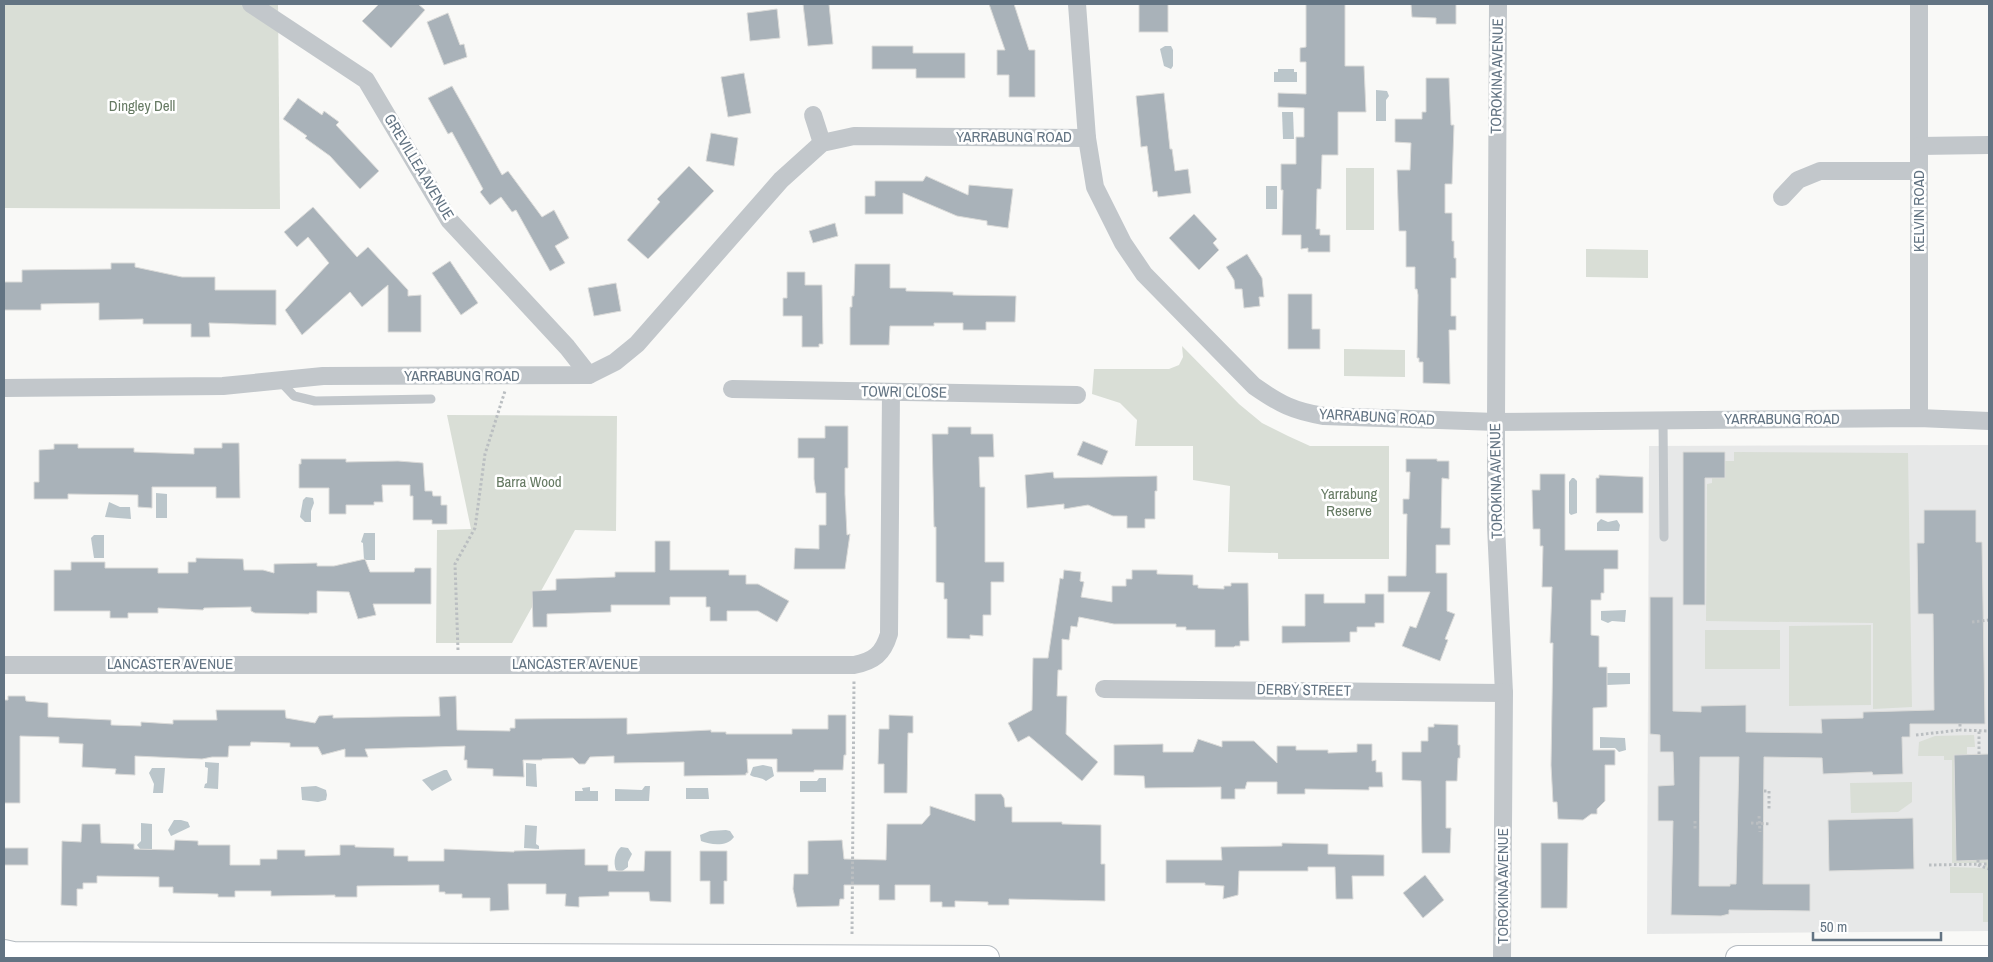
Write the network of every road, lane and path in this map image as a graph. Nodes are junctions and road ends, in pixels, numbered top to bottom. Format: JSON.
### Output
{"nodes":[{"id":1,"x":251,"y":4,"type":"edge"},
{"id":2,"x":1077,"y":4,"type":"edge"},
{"id":3,"x":1498,"y":4,"type":"edge"},
{"id":4,"x":1919,"y":4,"type":"edge"},
{"id":5,"x":813,"y":115,"type":"dead end"},
{"id":6,"x":1087,"y":138,"type":"junction"},
{"id":7,"x":822,"y":143,"type":"junction"},
{"id":8,"x":1989,"y":145,"type":"edge"},
{"id":9,"x":1919,"y":146,"type":"junction"},
{"id":10,"x":1919,"y":171,"type":"junction"},
{"id":11,"x":1782,"y":196,"type":"dead end"},
{"id":12,"x":510,"y":376,"type":"junction"},
{"id":13,"x":589,"y":376,"type":"junction"},
{"id":14,"x":278,"y":380,"type":"junction"},
{"id":15,"x":4,"y":388,"type":"edge"},
{"id":16,"x":732,"y":389,"type":"dead end"},
{"id":17,"x":892,"y":392,"type":"junction"},
{"id":18,"x":1077,"y":395,"type":"dead end"},
{"id":19,"x":431,"y":399,"type":"dead end"},
{"id":20,"x":1920,"y":418,"type":"junction"},
{"id":21,"x":1663,"y":420,"type":"junction"},
{"id":22,"x":1989,"y":421,"type":"edge"},
{"id":23,"x":1496,"y":422,"type":"junction"},
{"id":24,"x":1664,"y":537,"type":"dead end"},
{"id":25,"x":1989,"y":620,"type":"edge"},
{"id":26,"x":1972,"y":622,"type":"dead end"},
{"id":27,"x":458,"y":664,"type":"junction"},
{"id":28,"x":4,"y":665,"type":"edge"},
{"id":29,"x":854,"y":665,"type":"junction"},
{"id":30,"x":1104,"y":688,"type":"dead end"},
{"id":31,"x":1504,"y":693,"type":"junction"},
{"id":32,"x":1960,"y":724,"type":"dead end"},
{"id":33,"x":1960,"y":730,"type":"junction"},
{"id":34,"x":1979,"y":730,"type":"junction"},
{"id":35,"x":1989,"y":731,"type":"edge"},
{"id":36,"x":1916,"y":735,"type":"dead end"},
{"id":37,"x":1979,"y":754,"type":"dead end"},
{"id":38,"x":1764,"y":791,"type":"dead end"},
{"id":39,"x":1769,"y":809,"type":"dead end"},
{"id":40,"x":1759,"y":816,"type":"dead end"},
{"id":41,"x":1694,"y":821,"type":"dead end"},
{"id":42,"x":1751,"y":823,"type":"dead end"},
{"id":43,"x":1759,"y":824,"type":"junction"},
{"id":44,"x":1771,"y":824,"type":"dead end"},
{"id":45,"x":1695,"y":830,"type":"dead end"},
{"id":46,"x":1760,"y":832,"type":"dead end"},
{"id":47,"x":1978,"y":862,"type":"junction"},
{"id":48,"x":1929,"y":864,"type":"dead end"},
{"id":49,"x":1989,"y":864,"type":"edge"},
{"id":50,"x":1989,"y":869,"type":"edge"},
{"id":51,"x":852,"y":934,"type":"dead end"},
{"id":52,"x":7,"y":955,"type":"edge"},
{"id":53,"x":987,"y":958,"type":"edge"},
{"id":54,"x":1502,"y":958,"type":"edge"},
{"id":55,"x":1738,"y":958,"type":"edge"},
{"id":56,"x":1989,"y":958,"type":"edge"}],
"edges":[{"from":1,"to":13,"type":"street","name":"GREVILLEA AVENUE"},
{"from":2,"to":6,"type":"street"},
{"from":3,"to":23,"type":"street","name":"TOROKINA AVENUE"},
{"from":4,"to":9,"type":"street","name":"KELVIN ROAD"},
{"from":5,"to":7,"type":"street"},
{"from":6,"to":7,"type":"street","name":"YARRABUNG ROAD"},
{"from":6,"to":23,"type":"street","name":"YARRABUNG ROAD"},
{"from":7,"to":13,"type":"street","name":"YARRABUNG ROAD"},
{"from":8,"to":9,"type":"street"},
{"from":9,"to":10,"type":"street","name":"KELVIN ROAD"},
{"from":10,"to":11,"type":"street"},
{"from":10,"to":20,"type":"street","name":"KELVIN ROAD"},
{"from":12,"to":13,"type":"street","name":"YARRABUNG ROAD"},
{"from":12,"to":14,"type":"street","name":"YARRABUNG ROAD"},
{"from":12,"to":27,"type":"path"},
{"from":14,"to":15,"type":"street","name":"YARRABUNG ROAD"},
{"from":14,"to":19,"type":"lane"},
{"from":16,"to":17,"type":"street","name":"TOWRI CLOSE"},
{"from":17,"to":18,"type":"street","name":"TOWRI CLOSE"},
{"from":17,"to":29,"type":"street","name":"LANCASTER AVENUE"},
{"from":20,"to":21,"type":"street","name":"YARRABUNG ROAD"},
{"from":20,"to":22,"type":"street","name":"YARRABUNG ROAD"},
{"from":21,"to":23,"type":"street","name":"YARRABUNG ROAD"},
{"from":21,"to":24,"type":"lane"},
{"from":23,"to":31,"type":"street","name":"TOROKINA AVENUE"},
{"from":25,"to":26,"type":"path"},
{"from":27,"to":28,"type":"street","name":"LANCASTER AVENUE"},
{"from":27,"to":29,"type":"street","name":"LANCASTER AVENUE"},
{"from":29,"to":51,"type":"path"},
{"from":30,"to":31,"type":"street","name":"DERBY STREET"},
{"from":31,"to":54,"type":"street","name":"TOROKINA AVENUE"},
{"from":32,"to":33,"type":"path"},
{"from":33,"to":34,"type":"path"},
{"from":33,"to":36,"type":"path"},
{"from":34,"to":35,"type":"path"},
{"from":34,"to":37,"type":"path"},
{"from":38,"to":39,"type":"path"},
{"from":40,"to":43,"type":"path"},
{"from":41,"to":45,"type":"path"},
{"from":42,"to":43,"type":"path"},
{"from":43,"to":44,"type":"path"},
{"from":43,"to":46,"type":"path"},
{"from":47,"to":48,"type":"path"},
{"from":47,"to":49,"type":"path"},
{"from":47,"to":50,"type":"path"},
{"from":52,"to":53,"type":"main road"},
{"from":55,"to":56,"type":"main road"}]}
